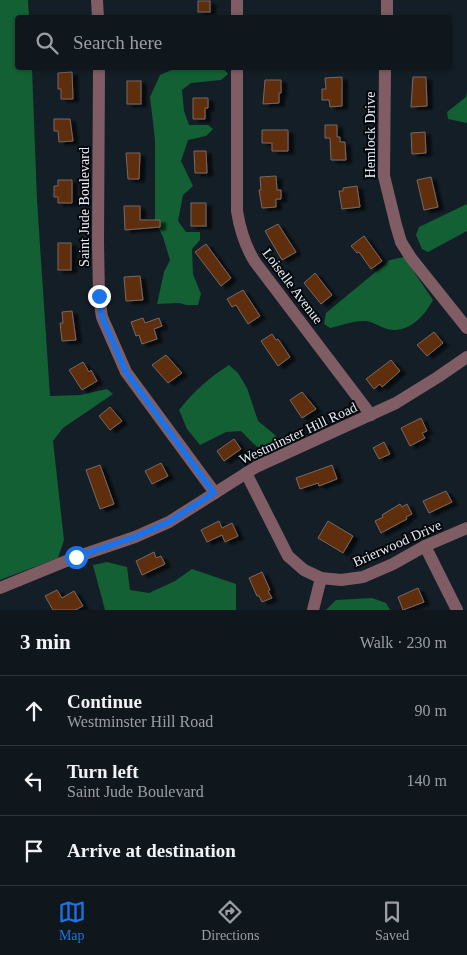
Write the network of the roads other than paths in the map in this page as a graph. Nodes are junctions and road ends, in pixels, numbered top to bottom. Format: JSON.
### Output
{"nodes":[{"id":1,"x":97,"y":0,"type":"edge"},
{"id":2,"x":237,"y":0,"type":"edge"},
{"id":3,"x":387,"y":0,"type":"edge"},
{"id":4,"x":98,"y":15,"type":"edge"},
{"id":5,"x":237,"y":15,"type":"edge"},
{"id":6,"x":387,"y":15,"type":"edge"},
{"id":7,"x":100,"y":70,"type":"edge"},
{"id":8,"x":237,"y":70,"type":"edge"},
{"id":9,"x":386,"y":70,"type":"edge"},
{"id":10,"x":467,"y":328,"type":"edge"},
{"id":11,"x":467,"y":357,"type":"edge"},
{"id":12,"x":371,"y":415,"type":"junction"},
{"id":13,"x":246,"y":473,"type":"junction"},
{"id":14,"x":214,"y":493,"type":"junction"},
{"id":15,"x":467,"y":528,"type":"edge"},
{"id":16,"x":425,"y":546,"type":"junction"},
{"id":17,"x":321,"y":578,"type":"junction"},
{"id":18,"x":0,"y":588,"type":"edge"},
{"id":19,"x":313,"y":610,"type":"edge"},
{"id":20,"x":457,"y":610,"type":"edge"}],
"edges":[{"from":1,"to":4,"type":"street"},
{"from":2,"to":5,"type":"street"},
{"from":3,"to":6,"type":"street"},
{"from":7,"to":14,"type":"street","name":"Saint Jude Boulevard"},
{"from":8,"to":12,"type":"street","name":"Loiselle Avenue"},
{"from":9,"to":10,"type":"street","name":"Hemlock Drive"},
{"from":11,"to":12,"type":"street","name":"Westminster Hill Road"},
{"from":12,"to":13,"type":"street","name":"Westminster Hill Road"},
{"from":13,"to":14,"type":"street","name":"Westminster Hill Road"},
{"from":13,"to":17,"type":"street","name":"Brierwood Drive"},
{"from":14,"to":18,"type":"street","name":"Westminster Hill Road"},
{"from":15,"to":16,"type":"street","name":"Brierwood Drive"},
{"from":16,"to":17,"type":"street","name":"Brierwood Drive"},
{"from":16,"to":20,"type":"street"},
{"from":17,"to":19,"type":"street"}]}
